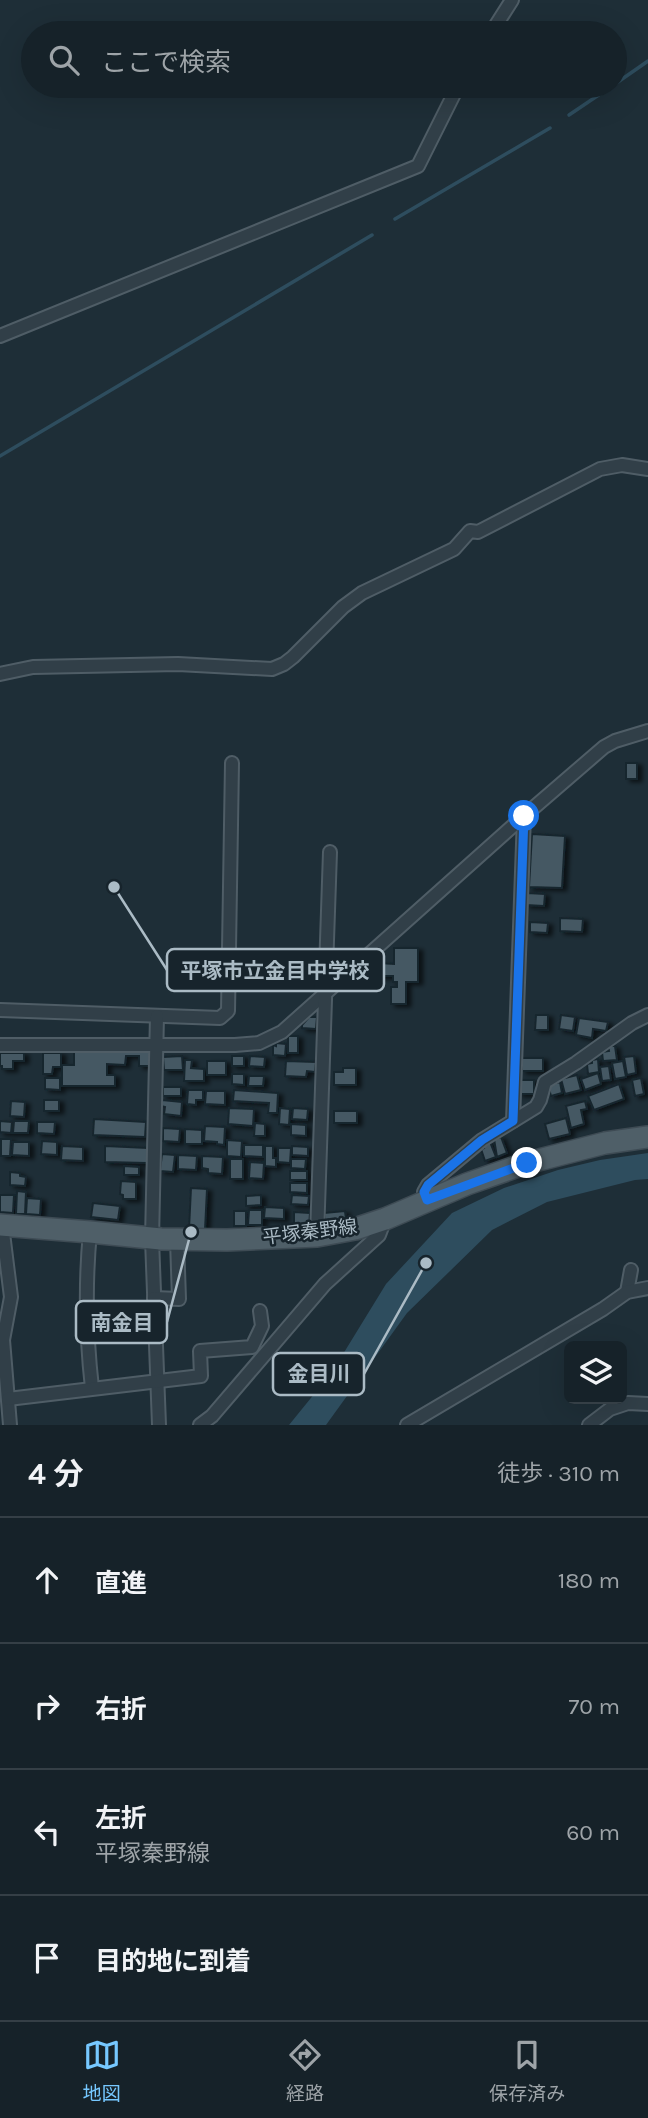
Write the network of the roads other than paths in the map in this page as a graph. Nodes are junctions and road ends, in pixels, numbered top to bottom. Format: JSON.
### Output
{"nodes":[{"id":1,"x":512,"y":0,"type":"edge"},
{"id":2,"x":499,"y":21,"type":"edge"},
{"id":3,"x":452,"y":98,"type":"edge"},
{"id":4,"x":0,"y":336,"type":"edge"},
{"id":5,"x":648,"y":469,"type":"edge"},
{"id":6,"x":0,"y":674,"type":"edge"},
{"id":7,"x":648,"y":731,"type":"edge"},
{"id":8,"x":232,"y":763,"type":"dead end"},
{"id":9,"x":524,"y":816,"type":"junction"},
{"id":10,"x":330,"y":852,"type":"dead end"},
{"id":11,"x":326,"y":993,"type":"junction"},
{"id":12,"x":0,"y":1010,"type":"edge"},
{"id":13,"x":648,"y":1015,"type":"edge"},
{"id":14,"x":157,"y":1016,"type":"junction"},
{"id":15,"x":155,"y":1043,"type":"junction"},
{"id":16,"x":0,"y":1045,"type":"edge"},
{"id":17,"x":513,"y":1121,"type":"junction"},
{"id":18,"x":648,"y":1137,"type":"edge"},
{"id":19,"x":427,"y":1200,"type":"junction"},
{"id":20,"x":385,"y":1219,"type":"junction"},
{"id":21,"x":1,"y":1225,"type":"edge"},
{"id":22,"x":90,"y":1231,"type":"junction"},
{"id":23,"x":317,"y":1236,"type":"junction"},
{"id":24,"x":152,"y":1239,"type":"junction"},
{"id":25,"x":177,"y":1240,"type":"junction"},
{"id":26,"x":631,"y":1270,"type":"dead end"},
{"id":27,"x":648,"y":1289,"type":"edge"},
{"id":28,"x":626,"y":1292,"type":"junction"},
{"id":29,"x":154,"y":1298,"type":"junction"},
{"id":30,"x":260,"y":1311,"type":"dead end"},
{"id":31,"x":259,"y":1333,"type":"junction"},
{"id":32,"x":276,"y":1343,"type":"junction"},
{"id":33,"x":158,"y":1380,"type":"junction"},
{"id":34,"x":92,"y":1388,"type":"junction"},
{"id":35,"x":8,"y":1399,"type":"junction"},
{"id":36,"x":648,"y":1405,"type":"edge"},
{"id":37,"x":10,"y":1425,"type":"edge"},
{"id":38,"x":159,"y":1425,"type":"edge"},
{"id":39,"x":200,"y":1425,"type":"edge"},
{"id":40,"x":407,"y":1425,"type":"edge"},
{"id":41,"x":589,"y":1425,"type":"edge"}],
"edges":[{"from":1,"to":2,"type":"street"},
{"from":3,"to":4,"type":"street"},
{"from":5,"to":6,"type":"street"},
{"from":7,"to":9,"type":"street"},
{"from":8,"to":14,"type":"street"},
{"from":9,"to":11,"type":"street"},
{"from":9,"to":17,"type":"street"},
{"from":10,"to":11,"type":"street"},
{"from":11,"to":15,"type":"street"},
{"from":11,"to":23,"type":"street"},
{"from":12,"to":14,"type":"street"},
{"from":13,"to":17,"type":"street"},
{"from":14,"to":15,"type":"street"},
{"from":15,"to":16,"type":"street"},
{"from":15,"to":24,"type":"street"},
{"from":17,"to":19,"type":"street"},
{"from":18,"to":19,"type":"main road","name":"平塚秦野線"},
{"from":19,"to":20,"type":"main road","name":"平塚秦野線"},
{"from":20,"to":23,"type":"main road","name":"平塚秦野線"},
{"from":20,"to":32,"type":"street"},
{"from":21,"to":22,"type":"main road","name":"平塚秦野線"},
{"from":21,"to":35,"type":"street"},
{"from":22,"to":24,"type":"main road","name":"平塚秦野線"},
{"from":22,"to":34,"type":"street"},
{"from":23,"to":25,"type":"main road","name":"平塚秦野線"},
{"from":24,"to":25,"type":"main road","name":"平塚秦野線"},
{"from":24,"to":29,"type":"street"},
{"from":25,"to":29,"type":"street"},
{"from":26,"to":28,"type":"street"},
{"from":27,"to":28,"type":"street"},
{"from":28,"to":40,"type":"street"},
{"from":29,"to":33,"type":"street"},
{"from":30,"to":31,"type":"street"},
{"from":31,"to":32,"type":"street"},
{"from":31,"to":33,"type":"street"},
{"from":32,"to":39,"type":"street"},
{"from":33,"to":34,"type":"street"},
{"from":33,"to":38,"type":"street"},
{"from":34,"to":35,"type":"street"},
{"from":35,"to":37,"type":"street"},
{"from":36,"to":41,"type":"street"}]}
